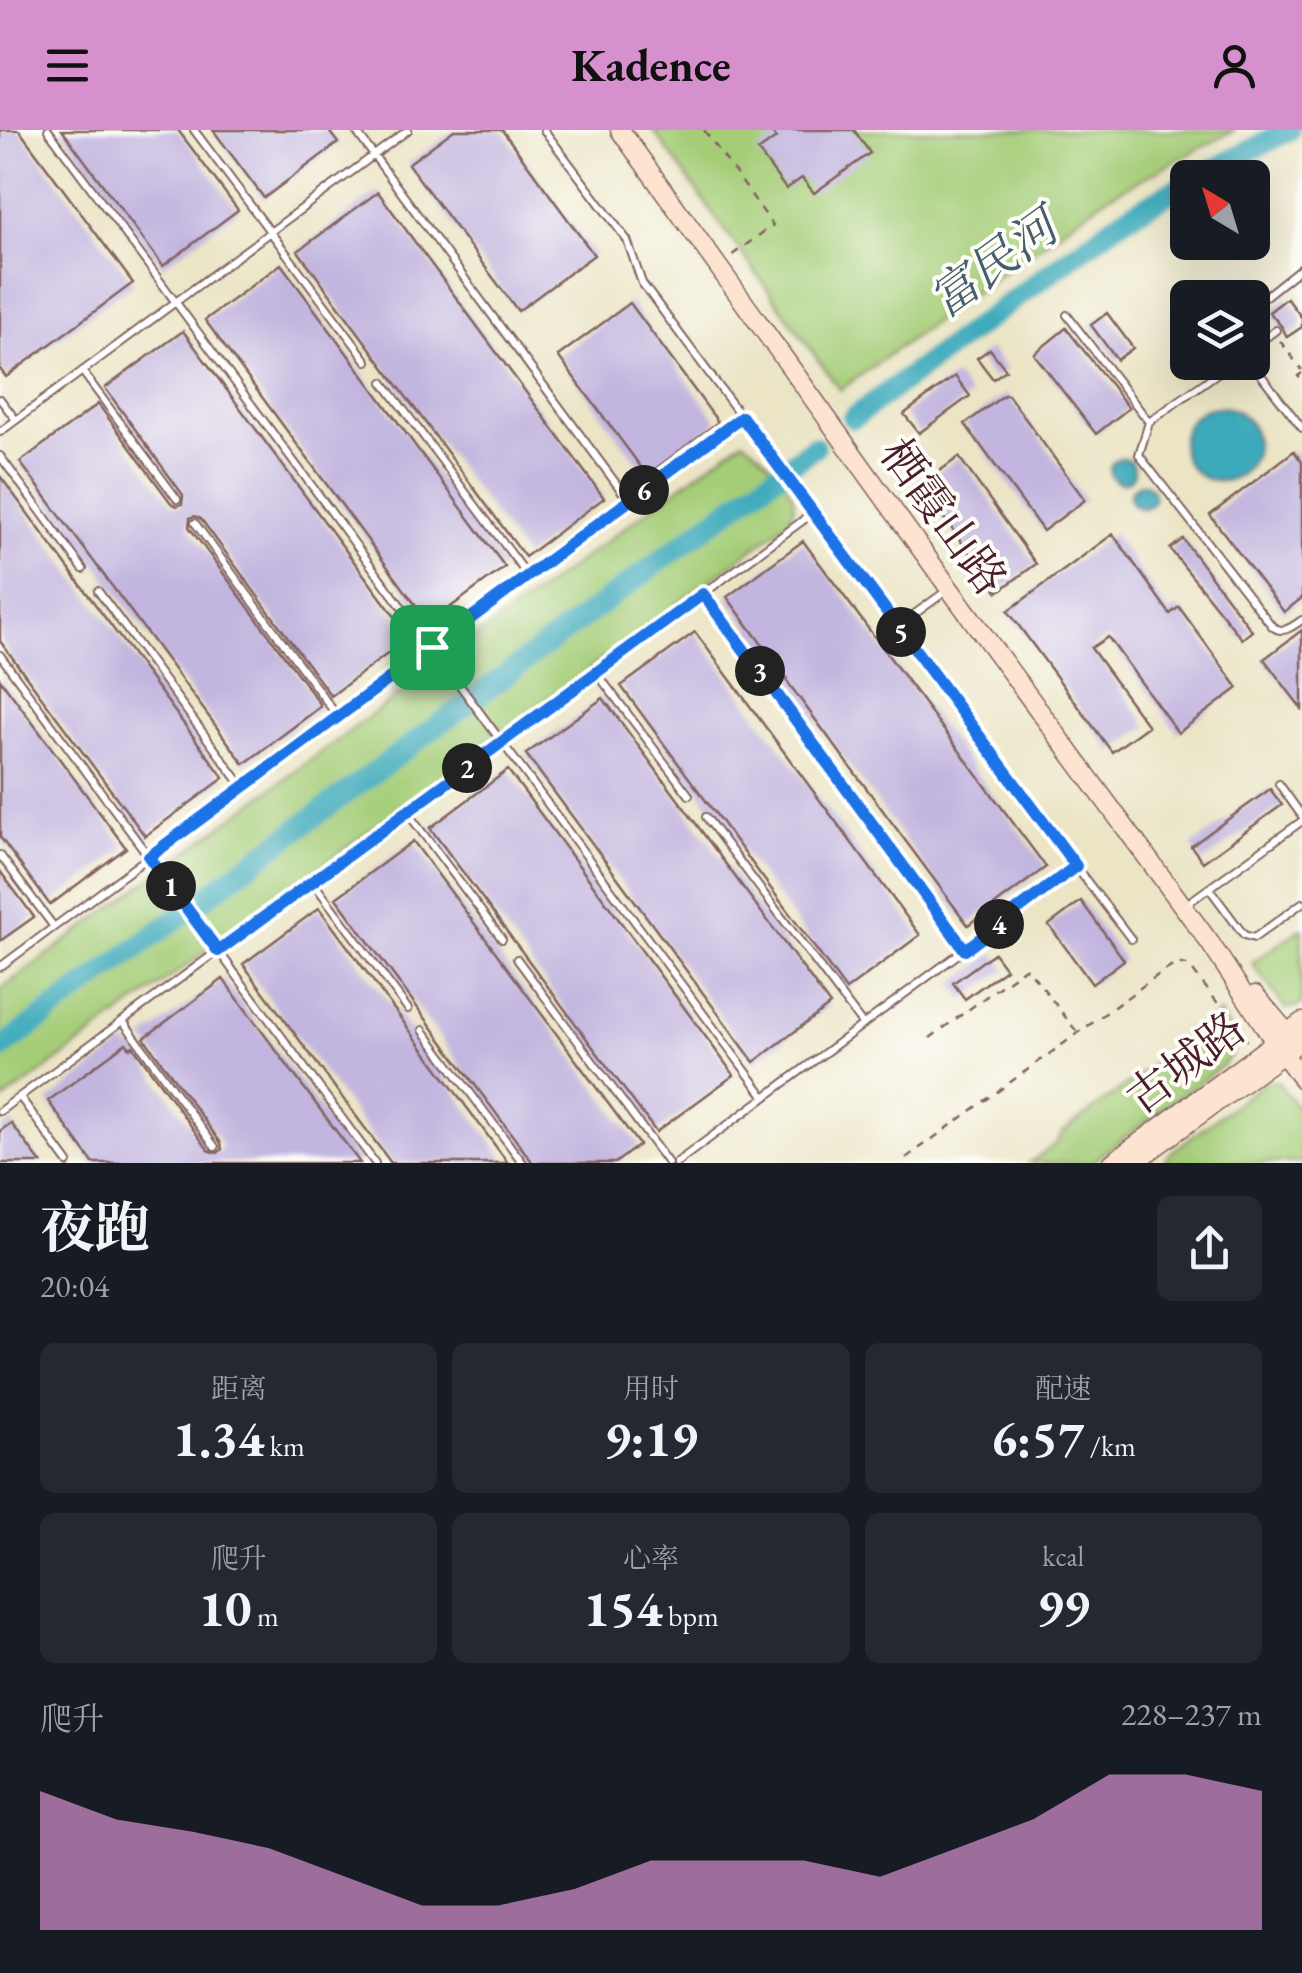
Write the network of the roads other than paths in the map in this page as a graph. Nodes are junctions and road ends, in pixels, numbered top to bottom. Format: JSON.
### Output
{"nodes":[{"id":1,"x":48,"y":130,"type":"edge"},
{"id":2,"x":194,"y":130,"type":"edge"},
{"id":3,"x":355,"y":130,"type":"edge"},
{"id":4,"x":408,"y":130,"type":"edge"},
{"id":5,"x":544,"y":130,"type":"edge"},
{"id":6,"x":620,"y":130,"type":"edge"},
{"id":7,"x":374,"y":156,"type":"junction"},
{"id":8,"x":271,"y":232,"type":"junction"},
{"id":9,"x":1302,"y":267,"type":"edge"},
{"id":10,"x":1270,"y":293,"type":"edge"},
{"id":11,"x":176,"y":302,"type":"junction"},
{"id":12,"x":1067,"y":314,"type":"dead end"},
{"id":13,"x":1275,"y":331,"type":"road end"},
{"id":14,"x":1270,"y":335,"type":"edge"},
{"id":15,"x":367,"y":361,"type":"dead end"},
{"id":16,"x":82,"y":370,"type":"junction"},
{"id":17,"x":1208,"y":380,"type":"edge"},
{"id":18,"x":1265,"y":380,"type":"edge"},
{"id":19,"x":382,"y":382,"type":"dead end"},
{"id":20,"x":0,"y":399,"type":"edge"},
{"id":21,"x":742,"y":417,"type":"junction"},
{"id":22,"x":16,"y":420,"type":"junction"},
{"id":23,"x":1150,"y":422,"type":"junction"},
{"id":24,"x":1302,"y":428,"type":"edge"},
{"id":25,"x":0,"y":432,"type":"edge"},
{"id":26,"x":0,"y":456,"type":"edge"},
{"id":27,"x":178,"y":499,"type":"dead end"},
{"id":28,"x":629,"y":501,"type":"junction"},
{"id":29,"x":813,"y":513,"type":"junction"},
{"id":30,"x":194,"y":523,"type":"dead end"},
{"id":31,"x":83,"y":570,"type":"dead end"},
{"id":32,"x":528,"y":576,"type":"junction"},
{"id":33,"x":949,"y":588,"type":"junction"},
{"id":34,"x":98,"y":591,"type":"dead end"},
{"id":35,"x":703,"y":594,"type":"junction"},
{"id":36,"x":1302,"y":620,"type":"edge"},
{"id":37,"x":898,"y":626,"type":"junction"},
{"id":38,"x":432,"y":647,"type":"junction"},
{"id":39,"x":0,"y":654,"type":"edge"},
{"id":40,"x":596,"y":672,"type":"junction"},
{"id":41,"x":338,"y":717,"type":"junction"},
{"id":42,"x":502,"y":742,"type":"junction"},
{"id":43,"x":1279,"y":784,"type":"dead end"},
{"id":44,"x":242,"y":788,"type":"junction"},
{"id":45,"x":689,"y":796,"type":"dead end"},
{"id":46,"x":407,"y":812,"type":"junction"},
{"id":47,"x":706,"y":818,"type":"dead end"},
{"id":48,"x":1302,"y":819,"type":"edge"},
{"id":49,"x":0,"y":855,"type":"edge"},
{"id":50,"x":149,"y":857,"type":"junction"},
{"id":51,"x":1076,"y":866,"type":"junction"},
{"id":52,"x":313,"y":881,"type":"junction"},
{"id":53,"x":1209,"y":888,"type":"junction"},
{"id":54,"x":1302,"y":903,"type":"edge"},
{"id":55,"x":1183,"y":907,"type":"junction"},
{"id":56,"x":54,"y":927,"type":"junction"},
{"id":57,"x":502,"y":939,"type":"dead end"},
{"id":58,"x":1130,"y":939,"type":"dead end"},
{"id":59,"x":965,"y":950,"type":"junction"},
{"id":60,"x":218,"y":951,"type":"junction"},
{"id":61,"x":516,"y":958,"type":"dead end"},
{"id":62,"x":0,"y":968,"type":"edge"},
{"id":63,"x":408,"y":1009,"type":"dead end"},
{"id":64,"x":123,"y":1021,"type":"junction"},
{"id":65,"x":863,"y":1025,"type":"junction"},
{"id":66,"x":423,"y":1030,"type":"dead end"},
{"id":67,"x":1293,"y":1041,"type":"edge"},
{"id":68,"x":1302,"y":1079,"type":"edge"},
{"id":69,"x":20,"y":1097,"type":"junction"},
{"id":70,"x":766,"y":1097,"type":"junction"},
{"id":71,"x":0,"y":1111,"type":"edge"},
{"id":72,"x":216,"y":1147,"type":"dead end"},
{"id":73,"x":1134,"y":1159,"type":"edge"},
{"id":74,"x":68,"y":1163,"type":"edge"},
{"id":75,"x":375,"y":1163,"type":"edge"},
{"id":76,"x":523,"y":1163,"type":"edge"},
{"id":77,"x":672,"y":1163,"type":"edge"},
{"id":78,"x":1112,"y":1163,"type":"edge"}],
"edges":[{"from":1,"to":11,"type":"lane"},
{"from":2,"to":8,"type":"lane"},
{"from":3,"to":7,"type":"lane"},
{"from":4,"to":7,"type":"lane"},
{"from":5,"to":21,"type":"lane"},
{"from":6,"to":33,"type":"street","name":"栖霞山路"},
{"from":7,"to":8,"type":"lane"},
{"from":7,"to":28,"type":"lane"},
{"from":8,"to":11,"type":"lane"},
{"from":8,"to":15,"type":"lane"},
{"from":9,"to":10,"type":"lane"},
{"from":11,"to":16,"type":"lane"},
{"from":11,"to":38,"type":"lane"},
{"from":12,"to":23,"type":"lane"},
{"from":13,"to":14,"type":"lane"},
{"from":16,"to":22,"type":"lane"},
{"from":16,"to":27,"type":"lane"},
{"from":17,"to":23,"type":"lane"},
{"from":18,"to":24,"type":"lane"},
{"from":19,"to":32,"type":"lane"},
{"from":20,"to":22,"type":"lane"},
{"from":21,"to":28,"type":"lane"},
{"from":21,"to":29,"type":"lane"},
{"from":22,"to":25,"type":"lane"},
{"from":23,"to":36,"type":"lane"},
{"from":26,"to":31,"type":"lane"},
{"from":28,"to":32,"type":"lane"},
{"from":29,"to":35,"type":"lane"},
{"from":29,"to":37,"type":"lane"},
{"from":30,"to":41,"type":"lane"},
{"from":32,"to":38,"type":"lane"},
{"from":33,"to":37,"type":"lane"},
{"from":33,"to":55,"type":"street","name":"栖霞山路"},
{"from":34,"to":44,"type":"lane"},
{"from":35,"to":40,"type":"lane"},
{"from":35,"to":59,"type":"lane"},
{"from":37,"to":51,"type":"lane"},
{"from":38,"to":41,"type":"lane"},
{"from":38,"to":42,"type":"lane"},
{"from":39,"to":50,"type":"lane"},
{"from":40,"to":42,"type":"lane"},
{"from":40,"to":45,"type":"lane"},
{"from":41,"to":44,"type":"lane"},
{"from":42,"to":46,"type":"lane"},
{"from":42,"to":70,"type":"lane"},
{"from":43,"to":48,"type":"lane"},
{"from":44,"to":50,"type":"lane"},
{"from":46,"to":52,"type":"lane"},
{"from":46,"to":57,"type":"lane"},
{"from":47,"to":65,"type":"lane"},
{"from":48,"to":53,"type":"lane"},
{"from":49,"to":56,"type":"lane"},
{"from":50,"to":56,"type":"lane"},
{"from":50,"to":60,"type":"lane"},
{"from":51,"to":58,"type":"lane"},
{"from":51,"to":59,"type":"lane"},
{"from":52,"to":60,"type":"lane"},
{"from":52,"to":63,"type":"lane"},
{"from":53,"to":54,"type":"lane"},
{"from":53,"to":55,"type":"lane"},
{"from":55,"to":67,"type":"street","name":"栖霞山路"},
{"from":56,"to":62,"type":"lane"},
{"from":59,"to":65,"type":"lane"},
{"from":60,"to":64,"type":"lane"},
{"from":60,"to":75,"type":"lane"},
{"from":61,"to":77,"type":"lane"},
{"from":64,"to":69,"type":"lane"},
{"from":64,"to":72,"type":"lane"},
{"from":65,"to":70,"type":"lane"},
{"from":66,"to":76,"type":"lane"},
{"from":67,"to":68,"type":"street","name":"栖霞山路"},
{"from":67,"to":73,"type":"street","name":"古城路"},
{"from":67,"to":73,"type":"street","name":"古城路"},
{"from":69,"to":71,"type":"lane"},
{"from":69,"to":74,"type":"lane"},
{"from":70,"to":77,"type":"lane"},
{"from":73,"to":78,"type":"street","name":"古城路"}]}
